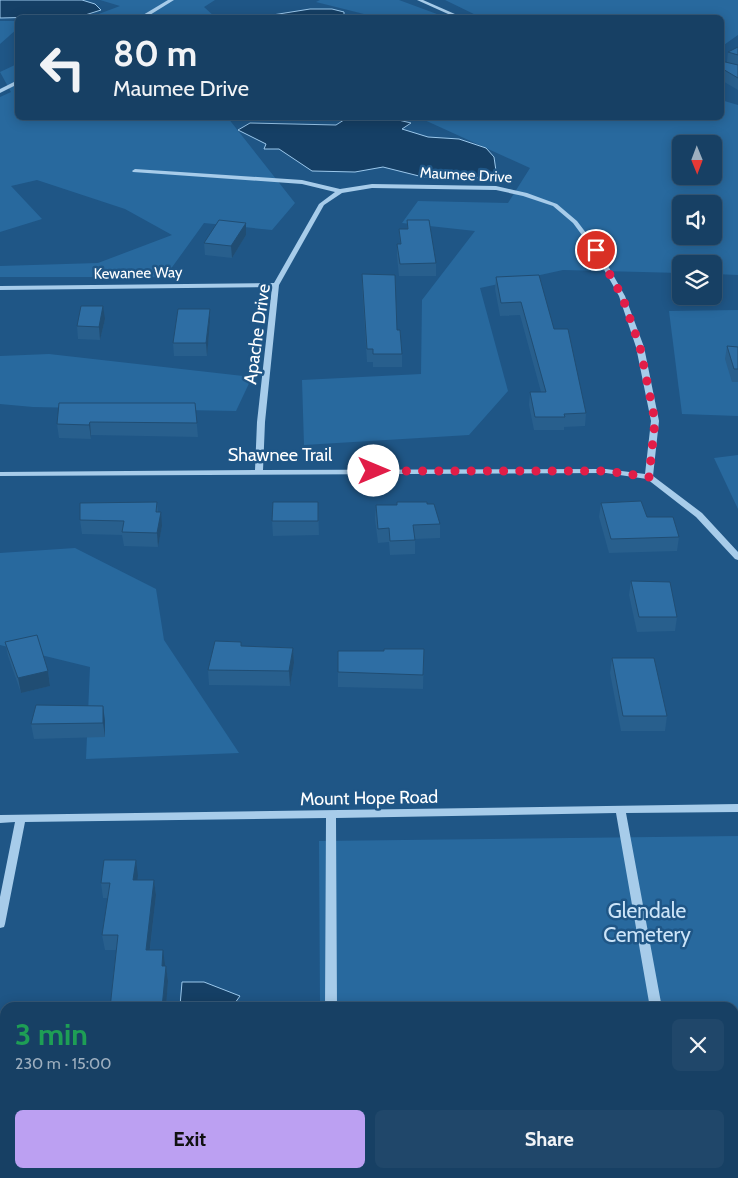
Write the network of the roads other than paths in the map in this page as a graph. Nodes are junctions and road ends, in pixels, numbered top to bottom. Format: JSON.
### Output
{"nodes":[{"id":1,"x":172,"y":0,"type":"edge"},
{"id":2,"x":419,"y":0,"type":"edge"},
{"id":3,"x":145,"y":15,"type":"edge"},
{"id":4,"x":455,"y":15,"type":"edge"},
{"id":5,"x":15,"y":84,"type":"edge"},
{"id":6,"x":0,"y":91,"type":"edge"},
{"id":7,"x":135,"y":170,"type":"dead end"},
{"id":8,"x":340,"y":191,"type":"junction"},
{"id":9,"x":276,"y":285,"type":"junction"},
{"id":10,"x":0,"y":288,"type":"edge"},
{"id":11,"x":259,"y":471,"type":"junction"},
{"id":12,"x":0,"y":474,"type":"edge"},
{"id":13,"x":649,"y":477,"type":"junction"},
{"id":14,"x":738,"y":557,"type":"edge"},
{"id":15,"x":738,"y":808,"type":"edge"},
{"id":16,"x":620,"y":810,"type":"junction"},
{"id":17,"x":331,"y":815,"type":"junction"},
{"id":18,"x":0,"y":819,"type":"edge"},
{"id":19,"x":21,"y":819,"type":"junction"},
{"id":20,"x":0,"y":924,"type":"edge"},
{"id":21,"x":331,"y":1002,"type":"edge"},
{"id":22,"x":655,"y":1002,"type":"edge"}],
"edges":[{"from":1,"to":3,"type":"street"},
{"from":2,"to":4,"type":"street"},
{"from":5,"to":6,"type":"street"},
{"from":7,"to":8,"type":"street","name":"Maumee Drive"},
{"from":8,"to":9,"type":"street","name":"Apache Drive"},
{"from":8,"to":13,"type":"street","name":"Maumee Drive"},
{"from":9,"to":10,"type":"street","name":"Kewanee Way"},
{"from":9,"to":11,"type":"street","name":"Apache Drive"},
{"from":11,"to":12,"type":"street","name":"Shawnee Trail"},
{"from":11,"to":13,"type":"street","name":"Shawnee Trail"},
{"from":13,"to":14,"type":"street"},
{"from":15,"to":16,"type":"street","name":"Mount Hope Road"},
{"from":16,"to":17,"type":"street","name":"Mount Hope Road"},
{"from":16,"to":22,"type":"street"},
{"from":17,"to":19,"type":"street","name":"Mount Hope Road"},
{"from":17,"to":21,"type":"street"},
{"from":18,"to":19,"type":"street","name":"Mount Hope Road"},
{"from":19,"to":20,"type":"street"}]}
